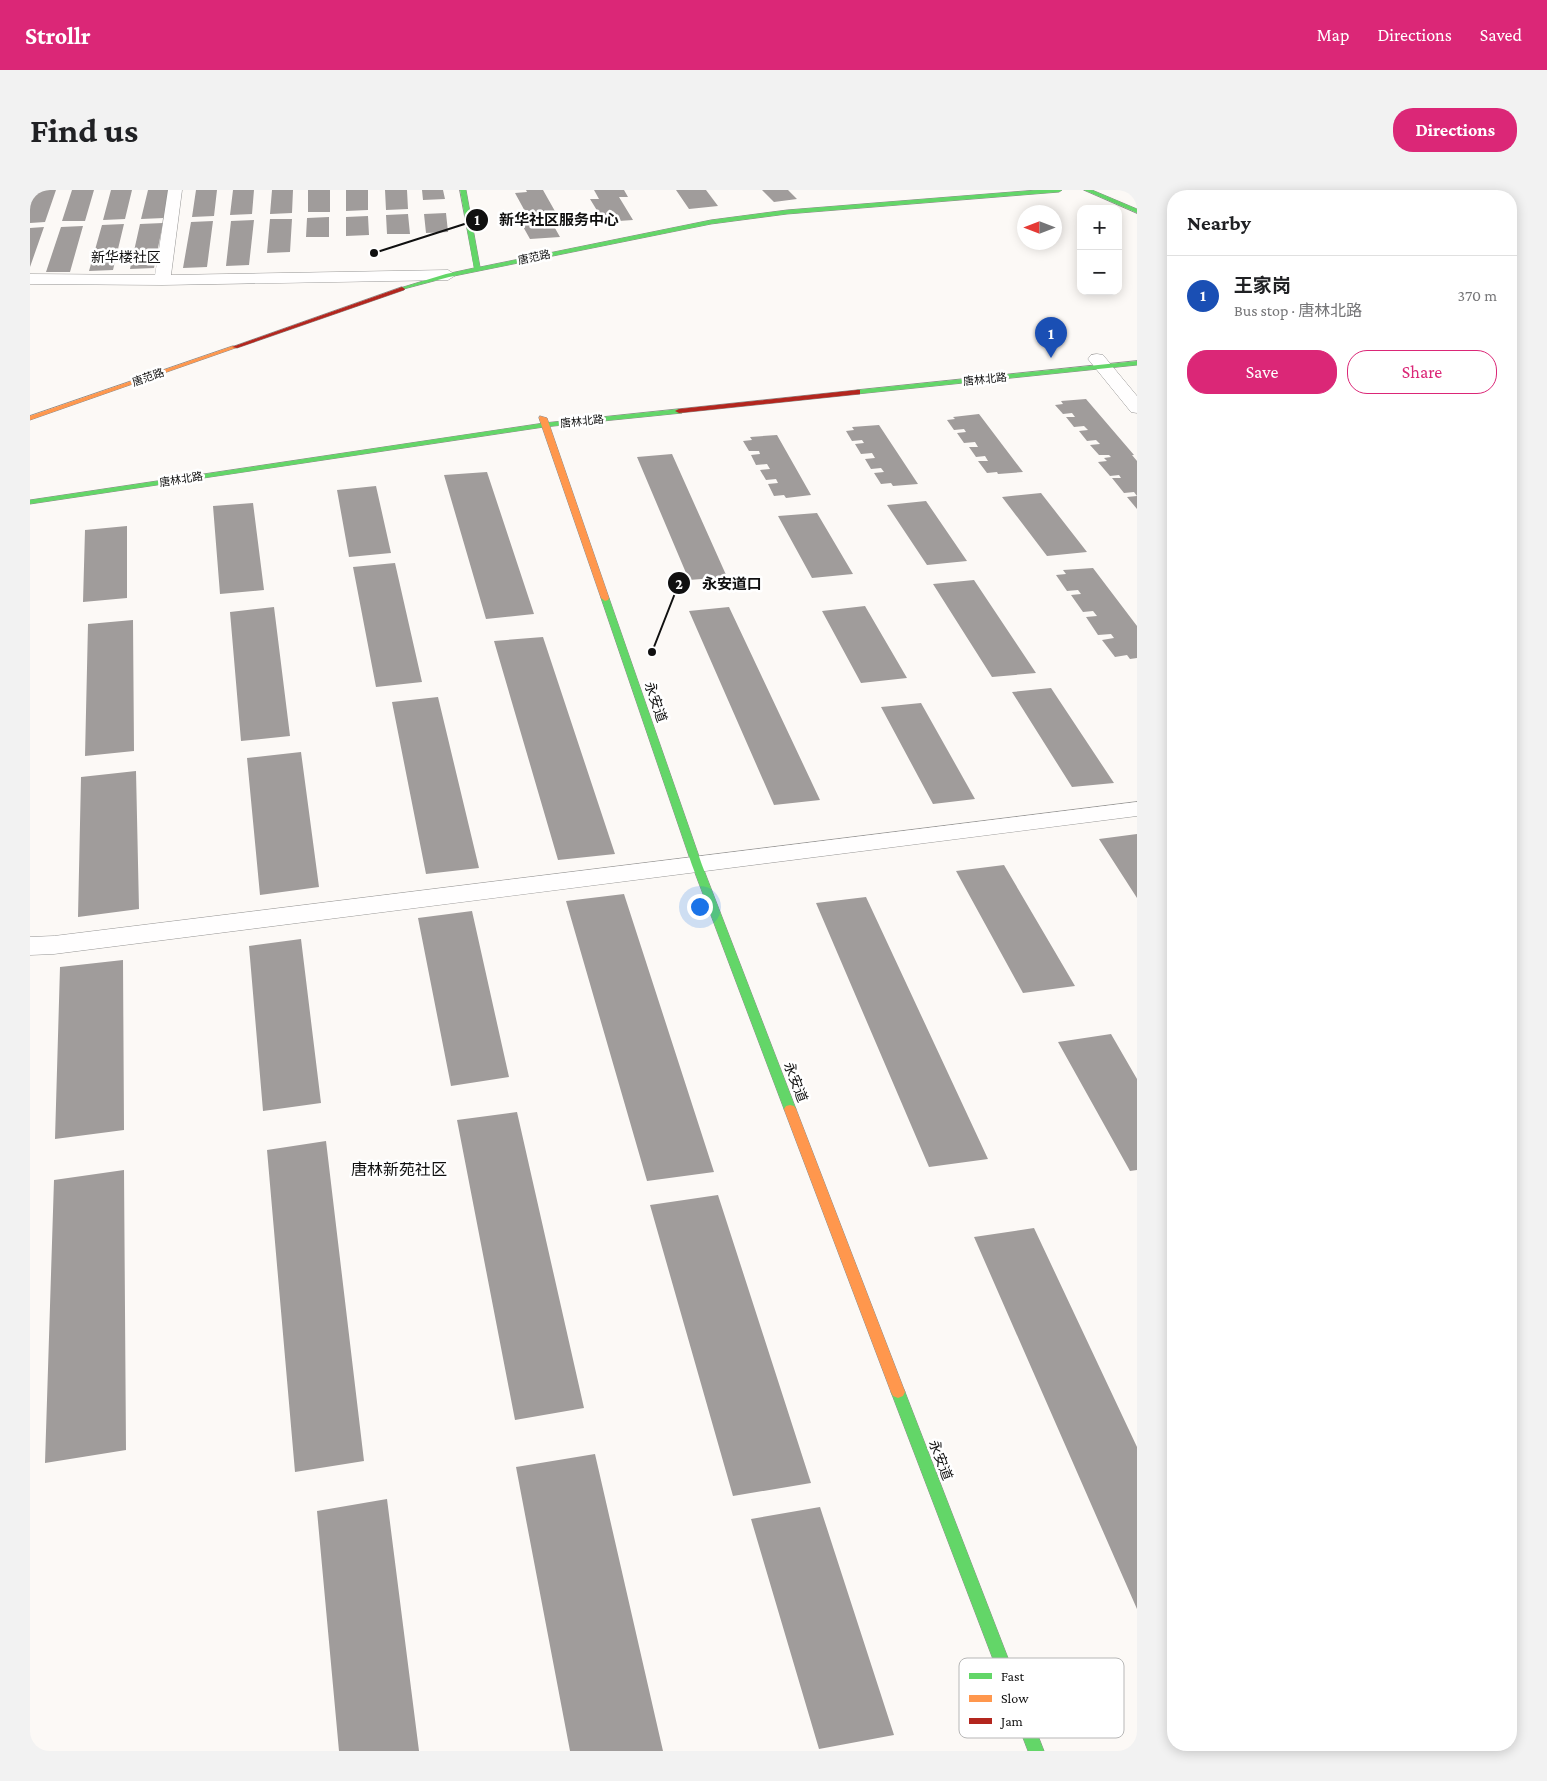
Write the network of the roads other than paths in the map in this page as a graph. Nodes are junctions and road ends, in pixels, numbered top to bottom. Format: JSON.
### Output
{"nodes":[{"id":1,"x":175,"y":190,"type":"edge"},
{"id":2,"x":463,"y":190,"type":"edge"},
{"id":3,"x":1059,"y":190,"type":"edge"},
{"id":4,"x":1087,"y":190,"type":"edge"},
{"id":5,"x":1137,"y":211,"type":"edge"},
{"id":6,"x":477,"y":269,"type":"junction"},
{"id":7,"x":448,"y":275,"type":"junction"},
{"id":8,"x":30,"y":279,"type":"edge"},
{"id":9,"x":162,"y":280,"type":"junction"},
{"id":10,"x":1137,"y":354,"type":"edge"},
{"id":11,"x":1100,"y":363,"type":"junction"},
{"id":12,"x":1137,"y":364,"type":"edge"},
{"id":13,"x":1137,"y":408,"type":"edge"},
{"id":14,"x":30,"y":418,"type":"edge"},
{"id":15,"x":543,"y":422,"type":"junction"},
{"id":16,"x":30,"y":494,"type":"edge"},
{"id":17,"x":30,"y":502,"type":"edge"},
{"id":18,"x":1137,"y":809,"type":"edge"},
{"id":19,"x":697,"y":865,"type":"junction"},
{"id":20,"x":30,"y":946,"type":"edge"},
{"id":21,"x":1000,"y":1658,"type":"edge"},
{"id":22,"x":1031,"y":1738,"type":"edge"},
{"id":23,"x":1036,"y":1751,"type":"edge"}],
"edges":[{"from":1,"to":9,"type":"street"},
{"from":2,"to":6,"type":"main road"},
{"from":3,"to":6,"type":"main road","name":"唐范路"},
{"from":4,"to":5,"type":"main road"},
{"from":6,"to":7,"type":"main road","name":"唐范路"},
{"from":7,"to":9,"type":"street"},
{"from":7,"to":14,"type":"main road","name":"唐范路"},
{"from":8,"to":9,"type":"street"},
{"from":10,"to":11,"type":"main road","name":"唐林北路"},
{"from":11,"to":12,"type":"main road","name":"唐林北路"},
{"from":11,"to":13,"type":"street"},
{"from":11,"to":15,"type":"main road","name":"唐林北路"},
{"from":15,"to":16,"type":"main road","name":"唐林北路"},
{"from":15,"to":17,"type":"main road","name":"唐林北路"},
{"from":15,"to":19,"type":"main road","name":"永安道"},
{"from":18,"to":19,"type":"street"},
{"from":19,"to":20,"type":"street"},
{"from":19,"to":21,"type":"main road","name":"永安道"},
{"from":22,"to":23,"type":"main road","name":"永安道"}]}
